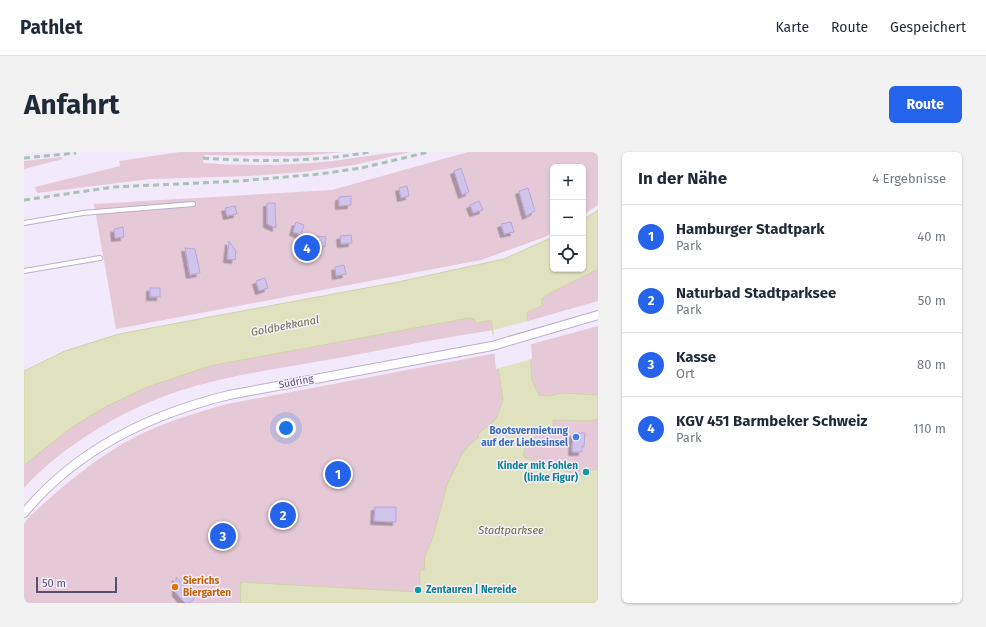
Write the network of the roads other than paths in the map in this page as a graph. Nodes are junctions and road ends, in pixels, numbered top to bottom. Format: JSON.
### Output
{"nodes":[{"id":1,"x":193,"y":204,"type":"dead end"},
{"id":2,"x":24,"y":223,"type":"edge"},
{"id":3,"x":100,"y":258,"type":"dead end"},
{"id":4,"x":24,"y":271,"type":"edge"},
{"id":5,"x":598,"y":315,"type":"edge"},
{"id":6,"x":24,"y":513,"type":"edge"}],
"edges":[{"from":1,"to":2,"type":"lane"},
{"from":3,"to":4,"type":"lane"},
{"from":5,"to":6,"type":"street","name":"Südring"}]}
